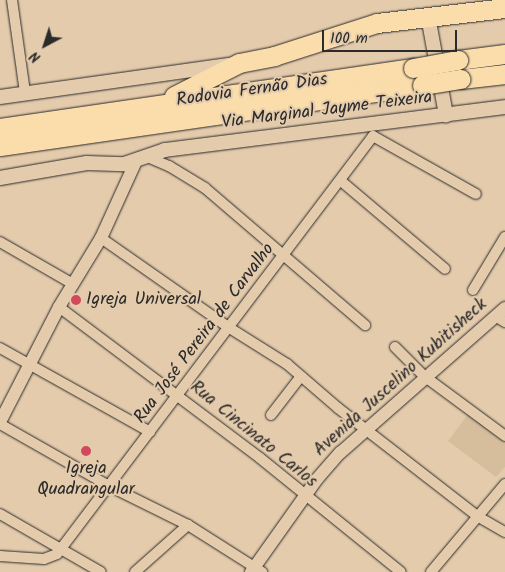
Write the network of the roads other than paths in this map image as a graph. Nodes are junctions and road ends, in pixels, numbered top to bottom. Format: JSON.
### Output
{"nodes":[{"id":1,"x":12,"y":0,"type":"edge"},
{"id":2,"x":505,"y":8,"type":"edge"},
{"id":3,"x":428,"y":16,"type":"junction"},
{"id":4,"x":505,"y":54,"type":"edge"},
{"id":5,"x":240,"y":63,"type":"junction"},
{"id":6,"x":505,"y":74,"type":"edge"},
{"id":7,"x":25,"y":93,"type":"junction"},
{"id":8,"x":0,"y":97,"type":"edge"},
{"id":9,"x":137,"y":107,"type":"junction"},
{"id":10,"x":505,"y":107,"type":"edge"},
{"id":11,"x":446,"y":115,"type":"junction"},
{"id":12,"x":0,"y":128,"type":"edge"},
{"id":13,"x":0,"y":146,"type":"edge"},
{"id":14,"x":145,"y":156,"type":"junction"},
{"id":15,"x":0,"y":178,"type":"edge"},
{"id":16,"x":341,"y":181,"type":"junction"},
{"id":17,"x":476,"y":194,"type":"dead end"},
{"id":18,"x":505,"y":237,"type":"edge"},
{"id":19,"x":101,"y":238,"type":"junction"},
{"id":20,"x":0,"y":242,"type":"edge"},
{"id":21,"x":286,"y":255,"type":"junction"},
{"id":22,"x":446,"y":269,"type":"dead end"},
{"id":23,"x":73,"y":284,"type":"junction"},
{"id":24,"x":473,"y":290,"type":"dead end"},
{"id":25,"x":59,"y":307,"type":"junction"},
{"id":26,"x":502,"y":315,"type":"edge"},
{"id":27,"x":365,"y":325,"type":"dead end"},
{"id":28,"x":228,"y":327,"type":"junction"},
{"id":29,"x":395,"y":347,"type":"dead end"},
{"id":30,"x":0,"y":348,"type":"edge"},
{"id":31,"x":31,"y":365,"type":"junction"},
{"id":32,"x":300,"y":376,"type":"junction"},
{"id":33,"x":424,"y":376,"type":"junction"},
{"id":34,"x":178,"y":396,"type":"junction"},
{"id":35,"x":271,"y":415,"type":"dead end"},
{"id":36,"x":0,"y":423,"type":"edge"},
{"id":37,"x":367,"y":431,"type":"junction"},
{"id":38,"x":150,"y":432,"type":"junction"},
{"id":39,"x":505,"y":436,"type":"edge"},
{"id":40,"x":505,"y":484,"type":"edge"},
{"id":41,"x":109,"y":486,"type":"junction"},
{"id":42,"x":304,"y":497,"type":"junction"},
{"id":43,"x":0,"y":514,"type":"edge"},
{"id":44,"x":477,"y":516,"type":"junction"},
{"id":45,"x":188,"y":525,"type":"junction"},
{"id":46,"x":505,"y":532,"type":"edge"},
{"id":47,"x":61,"y":550,"type":"junction"},
{"id":48,"x":0,"y":556,"type":"edge"},
{"id":49,"x":256,"y":571,"type":"edge"},
{"id":50,"x":102,"y":572,"type":"edge"},
{"id":51,"x":135,"y":572,"type":"edge"},
{"id":52,"x":401,"y":572,"type":"edge"},
{"id":53,"x":431,"y":572,"type":"edge"}],
"edges":[{"from":1,"to":7,"type":"street"},
{"from":2,"to":3,"type":"highway"},
{"from":3,"to":5,"type":"highway"},
{"from":3,"to":11,"type":"main road"},
{"from":4,"to":9,"type":"highway","name":"Rodovia Fernão Dias","bridge":true},
{"from":5,"to":7,"type":"main road"},
{"from":5,"to":9,"type":"highway"},
{"from":6,"to":13,"type":"highway","name":"Rodovia Fernão Dias","bridge":true},
{"from":7,"to":8,"type":"main road"},
{"from":9,"to":12,"type":"highway","name":"Rodovia Fernão Dias"},
{"from":10,"to":11,"type":"main road","name":"Via Marginal Jayme Teixeira"},
{"from":11,"to":14,"type":"main road","name":"Via Marginal Jayme Teixeira"},
{"from":14,"to":15,"type":"main road","name":"Via Marginal Jayme Teixeira"},
{"from":14,"to":19,"type":"street"},
{"from":14,"to":21,"type":"street"},
{"from":16,"to":17,"type":"street","name":"Rua José Pereira de Carvalho"},
{"from":16,"to":21,"type":"street","name":"Rua José Pereira de Carvalho"},
{"from":16,"to":22,"type":"street"},
{"from":18,"to":24,"type":"street"},
{"from":19,"to":23,"type":"street"},
{"from":19,"to":28,"type":"street"},
{"from":20,"to":23,"type":"street"},
{"from":21,"to":27,"type":"street"},
{"from":21,"to":28,"type":"street","name":"Rua José Pereira de Carvalho"},
{"from":23,"to":25,"type":"street"},
{"from":25,"to":31,"type":"street"},
{"from":25,"to":34,"type":"street","name":"Rua Cincinato Carlos"},
{"from":26,"to":33,"type":"street","name":"Avenida Juscelino Kubitisheck"},
{"from":28,"to":32,"type":"street"},
{"from":28,"to":34,"type":"street","name":"Rua José Pereira de Carvalho"},
{"from":29,"to":33,"type":"street"},
{"from":30,"to":31,"type":"street"},
{"from":31,"to":36,"type":"street"},
{"from":31,"to":38,"type":"street"},
{"from":32,"to":35,"type":"street"},
{"from":32,"to":37,"type":"street"},
{"from":33,"to":37,"type":"street","name":"Avenida Juscelino Kubitisheck"},
{"from":33,"to":39,"type":"street"},
{"from":34,"to":38,"type":"street","name":"Rua José Pereira de Carvalho"},
{"from":34,"to":42,"type":"street","name":"Rua Cincinato Carlos"},
{"from":36,"to":41,"type":"street"},
{"from":37,"to":42,"type":"street","name":"Avenida Juscelino Kubitisheck"},
{"from":37,"to":44,"type":"street"},
{"from":38,"to":41,"type":"street","name":"Rua José Pereira de Carvalho"},
{"from":40,"to":44,"type":"street"},
{"from":41,"to":45,"type":"street"},
{"from":41,"to":47,"type":"street","name":"Rua José Pereira de Carvalho"},
{"from":42,"to":49,"type":"street","name":"Avenida Juscelino Kubitisheck"},
{"from":42,"to":52,"type":"street","name":"Rua Cincinato Carlos"},
{"from":43,"to":47,"type":"street"},
{"from":44,"to":46,"type":"street"},
{"from":44,"to":53,"type":"street"},
{"from":45,"to":49,"type":"street"},
{"from":45,"to":51,"type":"street"},
{"from":47,"to":48,"type":"street"},
{"from":47,"to":50,"type":"street"}]}
